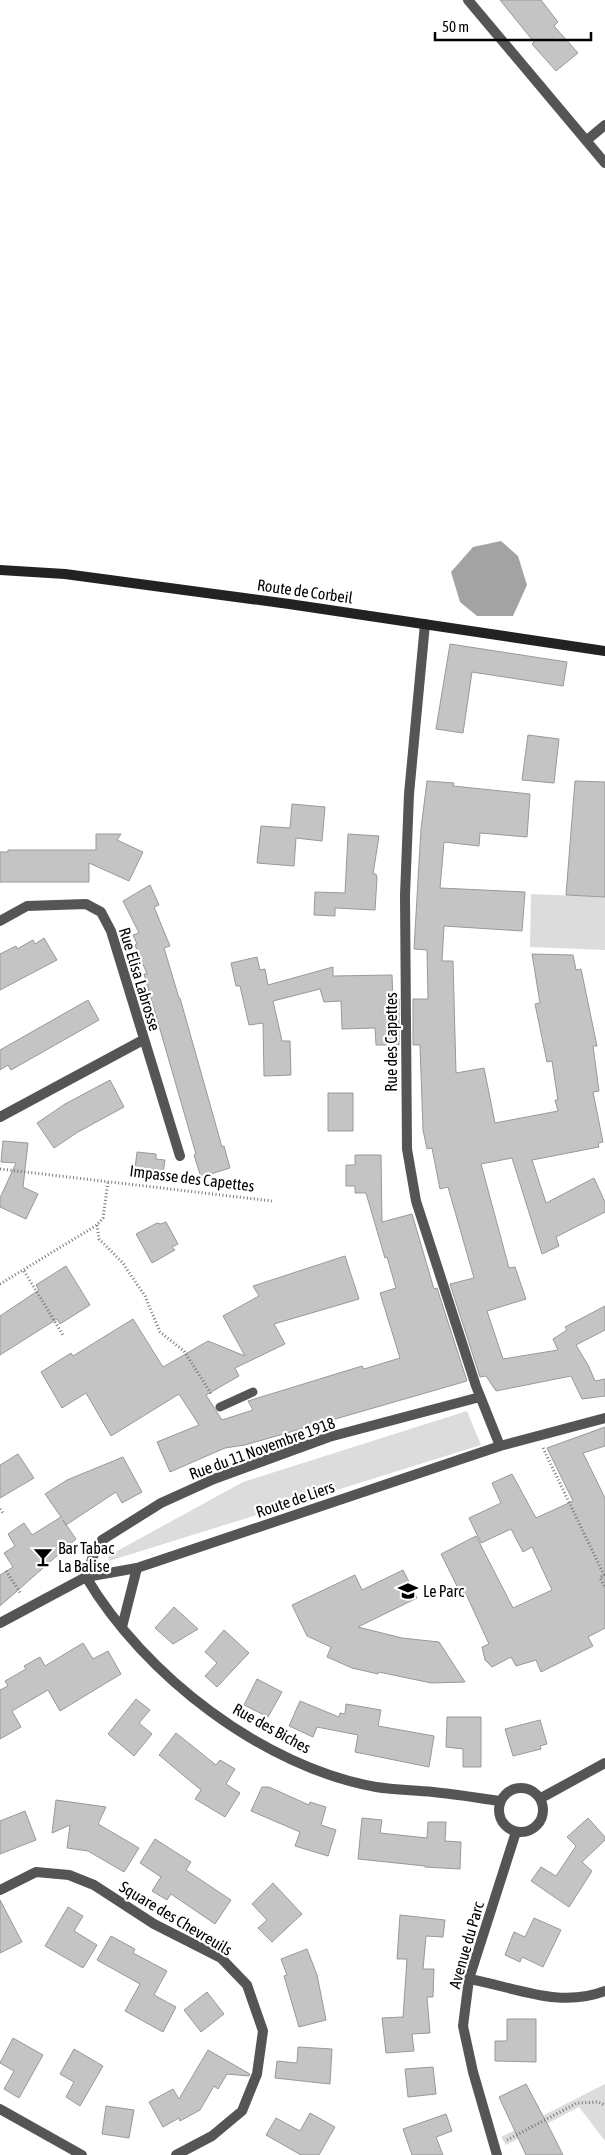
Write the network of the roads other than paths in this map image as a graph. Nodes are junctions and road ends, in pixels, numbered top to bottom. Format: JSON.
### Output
{"nodes":[{"id":1,"x":468,"y":0,"type":"edge"},
{"id":2,"x":605,"y":125,"type":"edge"},
{"id":3,"x":587,"y":140,"type":"junction"},
{"id":4,"x":605,"y":163,"type":"edge"},
{"id":5,"x":0,"y":570,"type":"edge"},
{"id":6,"x":425,"y":624,"type":"junction"},
{"id":7,"x":605,"y":651,"type":"edge"},
{"id":8,"x":0,"y":921,"type":"edge"},
{"id":9,"x":143,"y":1040,"type":"junction"},
{"id":10,"x":0,"y":1117,"type":"edge"},
{"id":11,"x":180,"y":1156,"type":"dead end"},
{"id":12,"x":253,"y":1392,"type":"dead end"},
{"id":13,"x":480,"y":1397,"type":"junction"},
{"id":14,"x":220,"y":1407,"type":"road end"},
{"id":15,"x":605,"y":1418,"type":"edge"},
{"id":16,"x":500,"y":1446,"type":"junction"},
{"id":17,"x":137,"y":1568,"type":"junction"},
{"id":18,"x":86,"y":1577,"type":"junction"},
{"id":19,"x":0,"y":1623,"type":"edge"},
{"id":20,"x":122,"y":1627,"type":"junction"},
{"id":21,"x":605,"y":1763,"type":"edge"},
{"id":22,"x":541,"y":1798,"type":"junction"},
{"id":23,"x":500,"y":1801,"type":"junction"},
{"id":24,"x":516,"y":1832,"type":"junction"},
{"id":25,"x":0,"y":1890,"type":"edge"},
{"id":26,"x":469,"y":1979,"type":"junction"},
{"id":27,"x":605,"y":1991,"type":"edge"},
{"id":28,"x":0,"y":2109,"type":"edge"},
{"id":29,"x":496,"y":2151,"type":"edge"},
{"id":30,"x":82,"y":2155,"type":"edge"},
{"id":31,"x":176,"y":2155,"type":"edge"}],
"edges":[{"from":1,"to":3,"type":"street"},
{"from":2,"to":3,"type":"street"},
{"from":3,"to":4,"type":"street"},
{"from":5,"to":6,"type":"street","name":"Route de Corbeil"},
{"from":6,"to":7,"type":"street","name":"Route de Corbeil"},
{"from":6,"to":13,"type":"street","name":"Rue des Capettes"},
{"from":8,"to":9,"type":"street","name":"Rue Elisa Labrosse"},
{"from":9,"to":10,"type":"street"},
{"from":9,"to":11,"type":"street","name":"Rue Elisa Labrosse"},
{"from":12,"to":14,"type":"lane"},
{"from":13,"to":16,"type":"street","name":"Rue des Capettes"},
{"from":13,"to":18,"type":"street","name":"Rue du 11 Novembre 1918"},
{"from":15,"to":16,"type":"street","name":"Route de Liers"},
{"from":16,"to":17,"type":"street","name":"Route de Liers"},
{"from":17,"to":18,"type":"street","name":"Route de Liers"},
{"from":17,"to":20,"type":"street"},
{"from":18,"to":19,"type":"street","name":"Route de Liers"},
{"from":18,"to":20,"type":"street","name":"Rue des Biches"},
{"from":20,"to":23,"type":"street","name":"Rue des Biches"},
{"from":21,"to":22,"type":"street"},
{"from":22,"to":23,"type":"street"},
{"from":22,"to":24,"type":"street"},
{"from":23,"to":24,"type":"street"},
{"from":24,"to":26,"type":"street","name":"Avenue du Parc"},
{"from":25,"to":31,"type":"street","name":"Square des Chevreuils"},
{"from":26,"to":27,"type":"street"},
{"from":26,"to":29,"type":"street","name":"Avenue du Parc"},
{"from":28,"to":30,"type":"street"}]}
